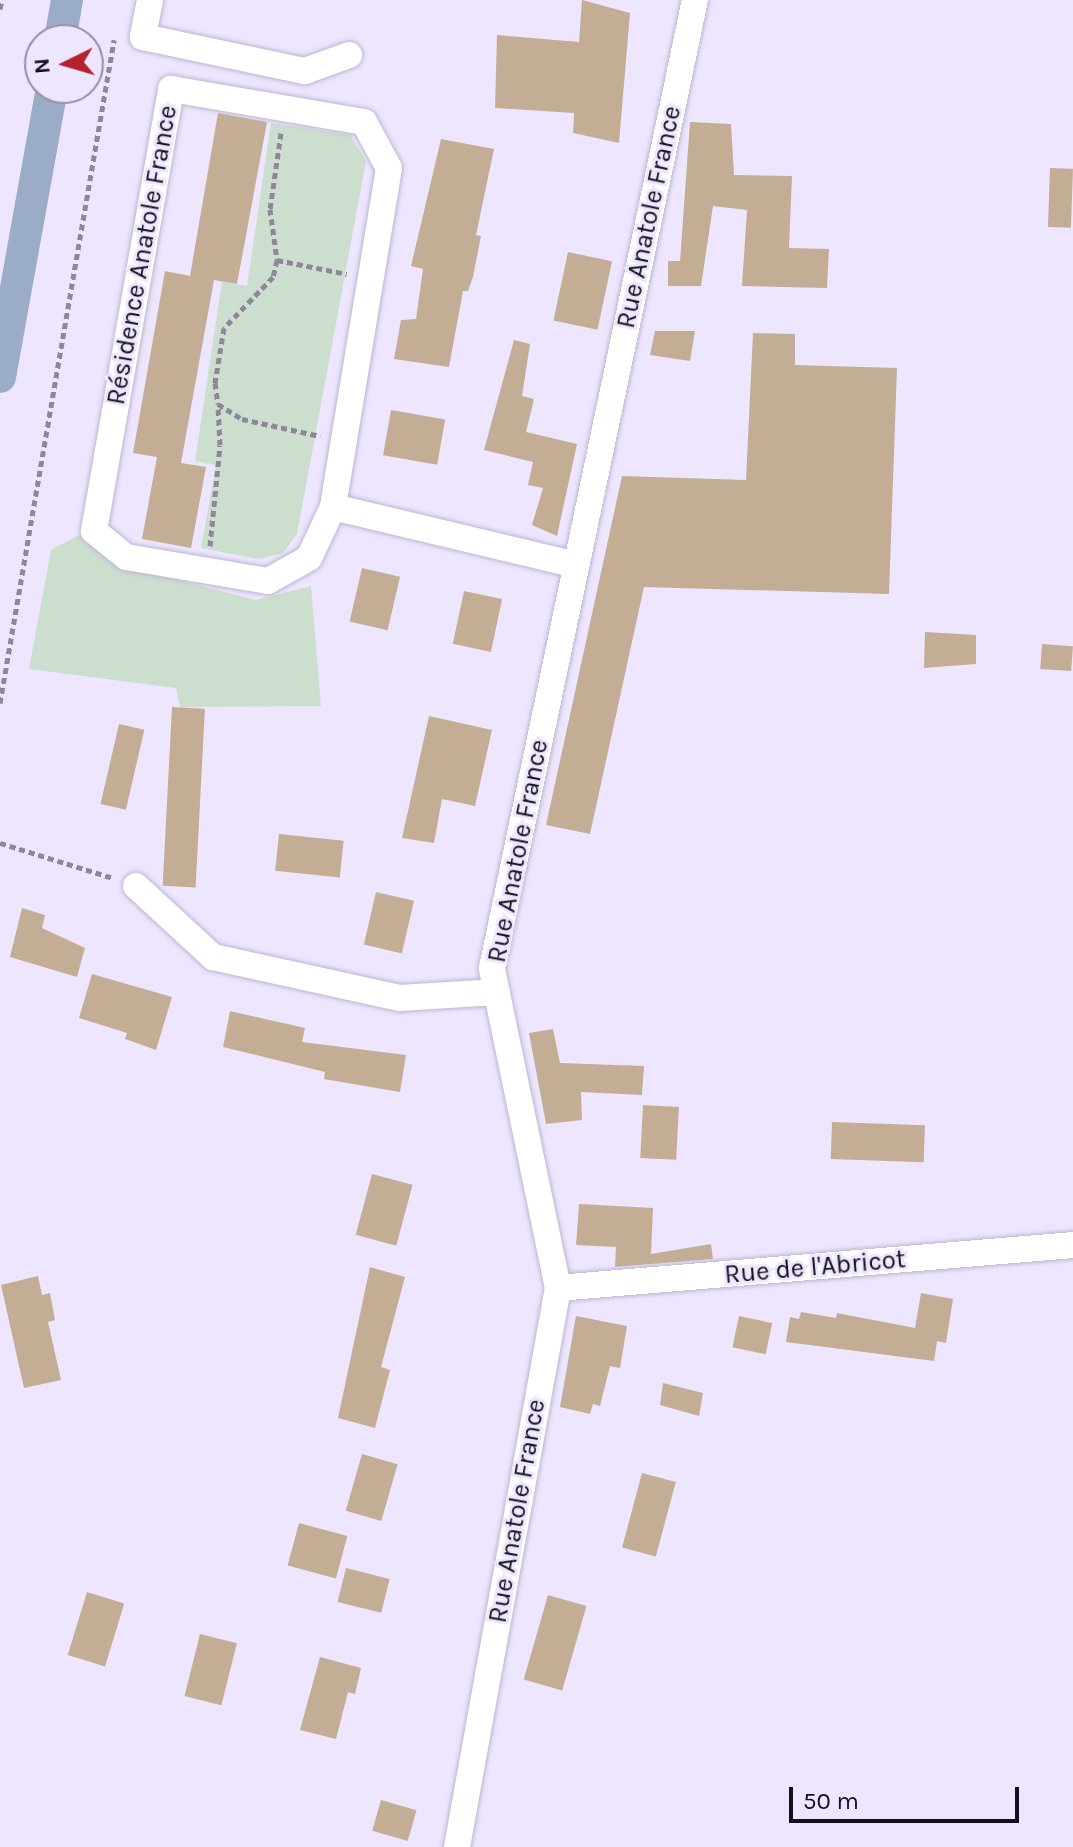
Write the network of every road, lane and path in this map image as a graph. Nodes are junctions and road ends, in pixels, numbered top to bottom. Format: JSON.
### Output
{"nodes":[{"id":1,"x":2,"y":0,"type":"edge"},
{"id":2,"x":150,"y":0,"type":"edge"},
{"id":3,"x":695,"y":0,"type":"edge"},
{"id":4,"x":0,"y":9,"type":"edge"},
{"id":5,"x":116,"y":28,"type":"dead end"},
{"id":6,"x":349,"y":55,"type":"dead end"},
{"id":7,"x":285,"y":108,"type":"junction"},
{"id":8,"x":277,"y":260,"type":"junction"},
{"id":9,"x":371,"y":279,"type":"junction"},
{"id":10,"x":218,"y":404,"type":"junction"},
{"id":11,"x":344,"y":442,"type":"junction"},
{"id":12,"x":333,"y":507,"type":"junction"},
{"id":13,"x":576,"y":565,"type":"junction"},
{"id":14,"x":204,"y":570,"type":"junction"},
{"id":15,"x":0,"y":703,"type":"edge"},
{"id":16,"x":0,"y":843,"type":"edge"},
{"id":17,"x":136,"y":886,"type":"joint"},
{"id":18,"x":497,"y":992,"type":"junction"},
{"id":19,"x":1073,"y":1245,"type":"edge"},
{"id":20,"x":558,"y":1288,"type":"junction"},
{"id":21,"x":457,"y":1847,"type":"edge"}],
"edges":[{"from":1,"to":4,"type":"path"},
{"from":2,"to":6,"type":"street"},
{"from":3,"to":13,"type":"street","name":"Rue Anatole France"},
{"from":5,"to":15,"type":"path"},
{"from":7,"to":8,"type":"path"},
{"from":7,"to":9,"type":"street","name":"Résidence Anatole France"},
{"from":7,"to":14,"type":"street","name":"Résidence Anatole France"},
{"from":8,"to":9,"type":"path"},
{"from":8,"to":10,"type":"path"},
{"from":9,"to":11,"type":"street","name":"Résidence Anatole France"},
{"from":10,"to":11,"type":"path"},
{"from":10,"to":14,"type":"path"},
{"from":11,"to":12,"type":"street","name":"Résidence Anatole France"},
{"from":12,"to":13,"type":"street"},
{"from":12,"to":14,"type":"street","name":"Résidence Anatole France"},
{"from":13,"to":18,"type":"street","name":"Rue Anatole France"},
{"from":16,"to":17,"type":"path"},
{"from":17,"to":18,"type":"street"},
{"from":18,"to":20,"type":"street","name":"Rue Anatole France"},
{"from":19,"to":20,"type":"street","name":"Rue de l'Abricot"},
{"from":20,"to":21,"type":"street","name":"Rue Anatole France"}]}
